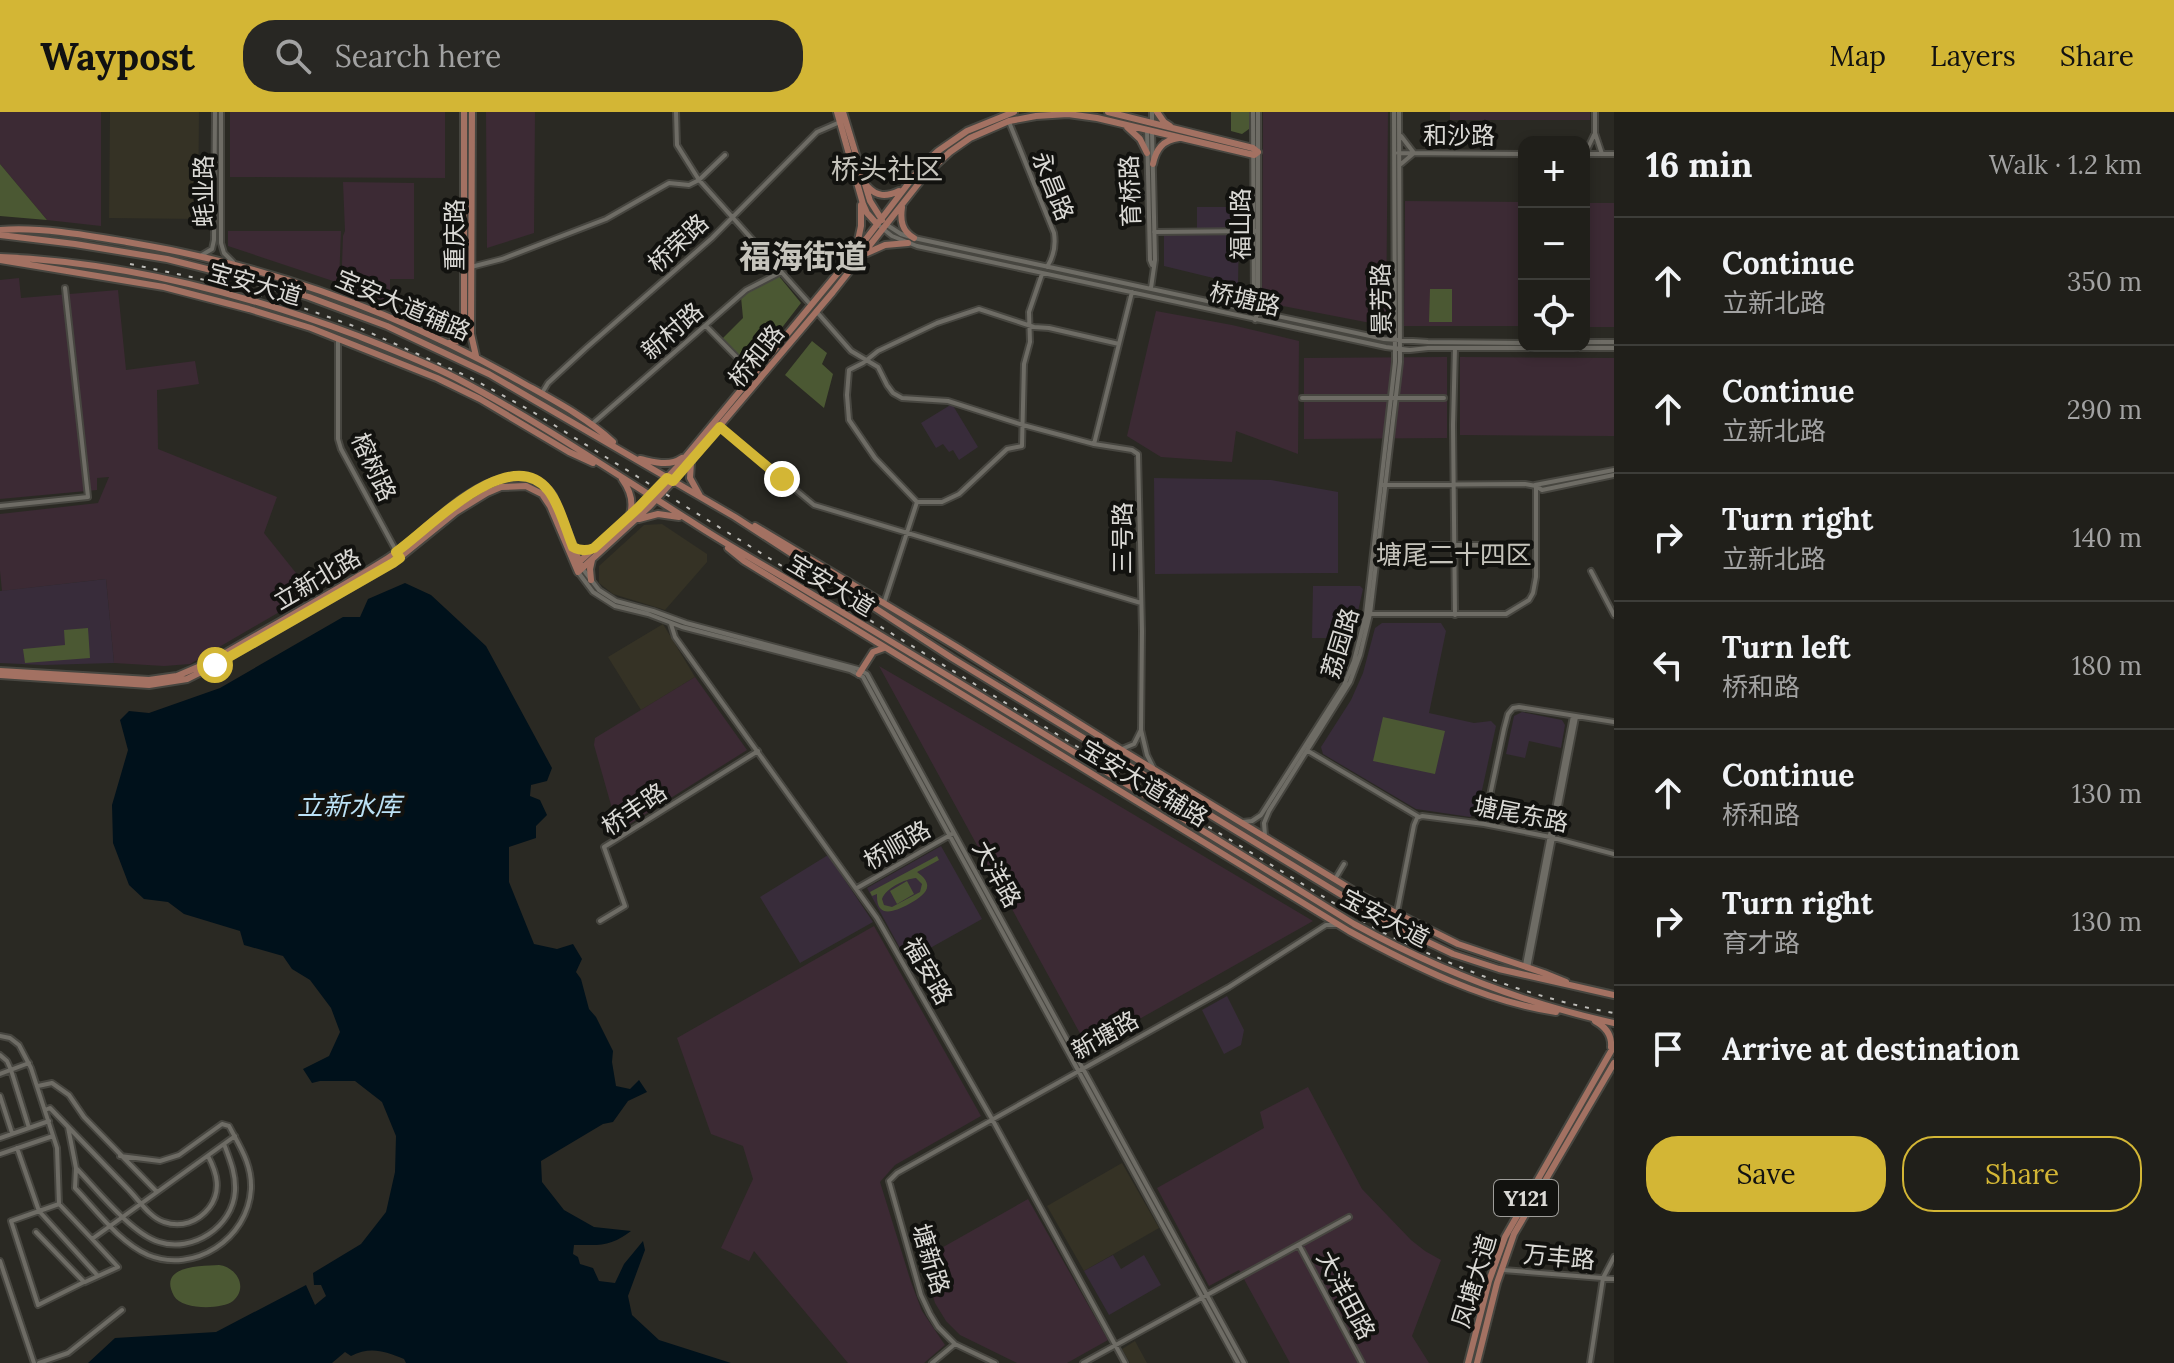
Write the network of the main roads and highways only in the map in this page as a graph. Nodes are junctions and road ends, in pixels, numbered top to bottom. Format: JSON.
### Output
{"nodes":[{"id":1,"x":464,"y":112,"type":"edge"},
{"id":2,"x":472,"y":112,"type":"edge"},
{"id":3,"x":840,"y":112,"type":"edge"},
{"id":4,"x":1108,"y":112,"type":"edge"},
{"id":5,"x":1152,"y":112,"type":"edge"},
{"id":6,"x":1009,"y":115,"type":"edge"},
{"id":7,"x":1098,"y":115,"type":"edge"},
{"id":8,"x":1120,"y":123,"type":"junction"},
{"id":9,"x":1149,"y":126,"type":"junction"},
{"id":10,"x":1173,"y":128,"type":"junction"},
{"id":11,"x":1185,"y":138,"type":"junction"},
{"id":12,"x":1147,"y":153,"type":"road end"},
{"id":13,"x":1153,"y":164,"type":"road end"},
{"id":14,"x":913,"y":176,"type":"junction"},
{"id":15,"x":864,"y":182,"type":"junction"},
{"id":16,"x":920,"y":182,"type":"junction"},
{"id":17,"x":903,"y":190,"type":"junction"},
{"id":18,"x":860,"y":193,"type":"junction"},
{"id":19,"x":903,"y":206,"type":"junction"},
{"id":20,"x":879,"y":222,"type":"junction"},
{"id":21,"x":885,"y":228,"type":"junction"},
{"id":22,"x":0,"y":232,"type":"edge"},
{"id":23,"x":855,"y":250,"type":"junction"},
{"id":24,"x":864,"y":255,"type":"junction"},
{"id":25,"x":0,"y":259,"type":"edge"},
{"id":26,"x":841,"y":267,"type":"junction"},
{"id":27,"x":848,"y":273,"type":"junction"},
{"id":28,"x":275,"y":275,"type":"junction"},
{"id":29,"x":309,"y":297,"type":"junction"},
{"id":30,"x":467,"y":301,"type":"junction"},
{"id":31,"x":450,"y":343,"type":"junction"},
{"id":32,"x":476,"y":356,"type":"junction"},
{"id":33,"x":625,"y":452,"type":"junction"},
{"id":34,"x":691,"y":455,"type":"junction"},
{"id":35,"x":632,"y":457,"type":"junction"},
{"id":36,"x":611,"y":471,"type":"junction"},
{"id":37,"x":620,"y":477,"type":"junction"},
{"id":38,"x":670,"y":479,"type":"junction"},
{"id":39,"x":653,"y":498,"type":"junction"},
{"id":40,"x":703,"y":498,"type":"junction"},
{"id":41,"x":735,"y":517,"type":"junction"},
{"id":42,"x":630,"y":520,"type":"junction"},
{"id":43,"x":695,"y":524,"type":"junction"},
{"id":44,"x":712,"y":534,"type":"junction"},
{"id":45,"x":573,"y":547,"type":"junction"},
{"id":46,"x":594,"y":552,"type":"junction"},
{"id":47,"x":398,"y":555,"type":"junction"},
{"id":48,"x":579,"y":566,"type":"junction"},
{"id":49,"x":591,"y":580,"type":"road end"},
{"id":50,"x":869,"y":637,"type":"junction"},
{"id":51,"x":888,"y":649,"type":"junction"},
{"id":52,"x":0,"y":673,"type":"edge"},
{"id":53,"x":1364,"y":897,"type":"junction"},
{"id":54,"x":1395,"y":926,"type":"junction"},
{"id":55,"x":1576,"y":987,"type":"junction"},
{"id":56,"x":1614,"y":994,"type":"edge"},
{"id":57,"x":1579,"y":1015,"type":"junction"},
{"id":58,"x":1589,"y":1017,"type":"junction"},
{"id":59,"x":1614,"y":1023,"type":"edge"},
{"id":60,"x":1614,"y":1046,"type":"edge"},
{"id":61,"x":1609,"y":1054,"type":"junction"},
{"id":62,"x":1614,"y":1063,"type":"edge"},
{"id":63,"x":1478,"y":1361,"type":"edge"},
{"id":64,"x":1468,"y":1363,"type":"edge"}],
"edges":[{"from":1,"to":30,"type":"main road","name":"重庆路"},
{"from":2,"to":30,"type":"main road","name":"重庆路"},
{"from":3,"to":15,"type":"main road"},
{"from":3,"to":18,"type":"main road"},
{"from":4,"to":9,"type":"main road"},
{"from":5,"to":10,"type":"main road"},
{"from":6,"to":7,"type":"main road"},
{"from":6,"to":14,"type":"main road","name":"桥和路"},
{"from":6,"to":16,"type":"main road","name":"桥和路"},
{"from":7,"to":8,"type":"main road"},
{"from":8,"to":9,"type":"main road"},
{"from":8,"to":12,"type":"main road"},
{"from":9,"to":10,"type":"main road"},
{"from":9,"to":11,"type":"main road"},
{"from":10,"to":11,"type":"main road"},
{"from":11,"to":13,"type":"main road"},
{"from":14,"to":16,"type":"main road"},
{"from":14,"to":17,"type":"main road","name":"桥和路"},
{"from":15,"to":17,"type":"main road"},
{"from":15,"to":20,"type":"main road"},
{"from":16,"to":19,"type":"main road","name":"桥和路"},
{"from":17,"to":20,"type":"main road","name":"桥和路"},
{"from":18,"to":20,"type":"main road"},
{"from":18,"to":23,"type":"main road"},
{"from":19,"to":21,"type":"main road","name":"桥和路"},
{"from":19,"to":24,"type":"main road"},
{"from":20,"to":21,"type":"main road","name":"桥塘路"},
{"from":20,"to":23,"type":"main road","name":"桥和路"},
{"from":21,"to":24,"type":"main road","name":"桥和路"},
{"from":22,"to":28,"type":"main road","name":"宝安大道辅路"},
{"from":22,"to":29,"type":"main road","name":"宝安大道"},
{"from":23,"to":26,"type":"main road","name":"桥和路"},
{"from":24,"to":27,"type":"main road","name":"桥和路"},
{"from":25,"to":36,"type":"main road"},
{"from":25,"to":36,"type":"main road","name":"宝安大道"},
{"from":26,"to":27,"type":"main road"},
{"from":26,"to":34,"type":"main road","name":"桥和路"},
{"from":27,"to":34,"type":"main road","name":"桥和路"},
{"from":28,"to":29,"type":"main road"},
{"from":28,"to":31,"type":"main road","name":"宝安大道辅路"},
{"from":29,"to":33,"type":"main road","name":"宝安大道"},
{"from":30,"to":31,"type":"main road","name":"重庆路"},
{"from":30,"to":32,"type":"main road","name":"重庆路"},
{"from":31,"to":32,"type":"main road","name":"宝安大道辅路"},
{"from":32,"to":33,"type":"main road","name":"宝安大道辅路"},
{"from":33,"to":35,"type":"main road","name":"宝安大道"},
{"from":34,"to":35,"type":"main road"},
{"from":34,"to":38,"type":"main road","name":"桥和路"},
{"from":34,"to":40,"type":"main road"},
{"from":35,"to":38,"type":"main road","name":"宝安大道"},
{"from":36,"to":37,"type":"main road","name":"宝安大道"},
{"from":37,"to":39,"type":"main road","name":"宝安大道"},
{"from":37,"to":42,"type":"main road"},
{"from":38,"to":39,"type":"main road","name":"桥和路"},
{"from":38,"to":40,"type":"main road","name":"宝安大道"},
{"from":39,"to":42,"type":"main road","name":"桥和路"},
{"from":39,"to":43,"type":"main road","name":"宝安大道"},
{"from":40,"to":41,"type":"main road","name":"宝安大道"},
{"from":41,"to":53,"type":"main road","name":"宝安大道辅路"},
{"from":41,"to":54,"type":"main road","name":"宝安大道"},
{"from":42,"to":43,"type":"main road"},
{"from":42,"to":46,"type":"main road","name":"桥和路"},
{"from":43,"to":44,"type":"main road","name":"宝安大道"},
{"from":44,"to":50,"type":"main road","name":"宝安大道辅路"},
{"from":44,"to":57,"type":"main road","name":"宝安大道"},
{"from":45,"to":46,"type":"main road"},
{"from":45,"to":47,"type":"main road","name":"立新北路"},
{"from":45,"to":48,"type":"main road","name":"立新北路"},
{"from":46,"to":48,"type":"main road","name":"桥和路"},
{"from":46,"to":49,"type":"main road"},
{"from":47,"to":48,"type":"main road","name":"立新北路"},
{"from":47,"to":52,"type":"main road","name":"立新北路"},
{"from":50,"to":51,"type":"main road","name":"宝安大道辅路"},
{"from":50,"to":51,"type":"main road"},
{"from":51,"to":57,"type":"main road","name":"宝安大道辅路"},
{"from":53,"to":54,"type":"main road"},
{"from":53,"to":55,"type":"main road","name":"宝安大道辅路"},
{"from":54,"to":55,"type":"main road","name":"宝安大道"},
{"from":55,"to":56,"type":"main road","name":"宝安大道"},
{"from":57,"to":58,"type":"main road","name":"宝安大道"},
{"from":58,"to":59,"type":"main road","name":"宝安大道"},
{"from":58,"to":61,"type":"main road"},
{"from":60,"to":61,"type":"main road","name":"凤塘大道","number":"Y121"},
{"from":61,"to":64,"type":"main road","name":"凤塘大道","number":"Y121"},
{"from":62,"to":63,"type":"main road","name":"凤塘大道","number":"Y121"}]}
